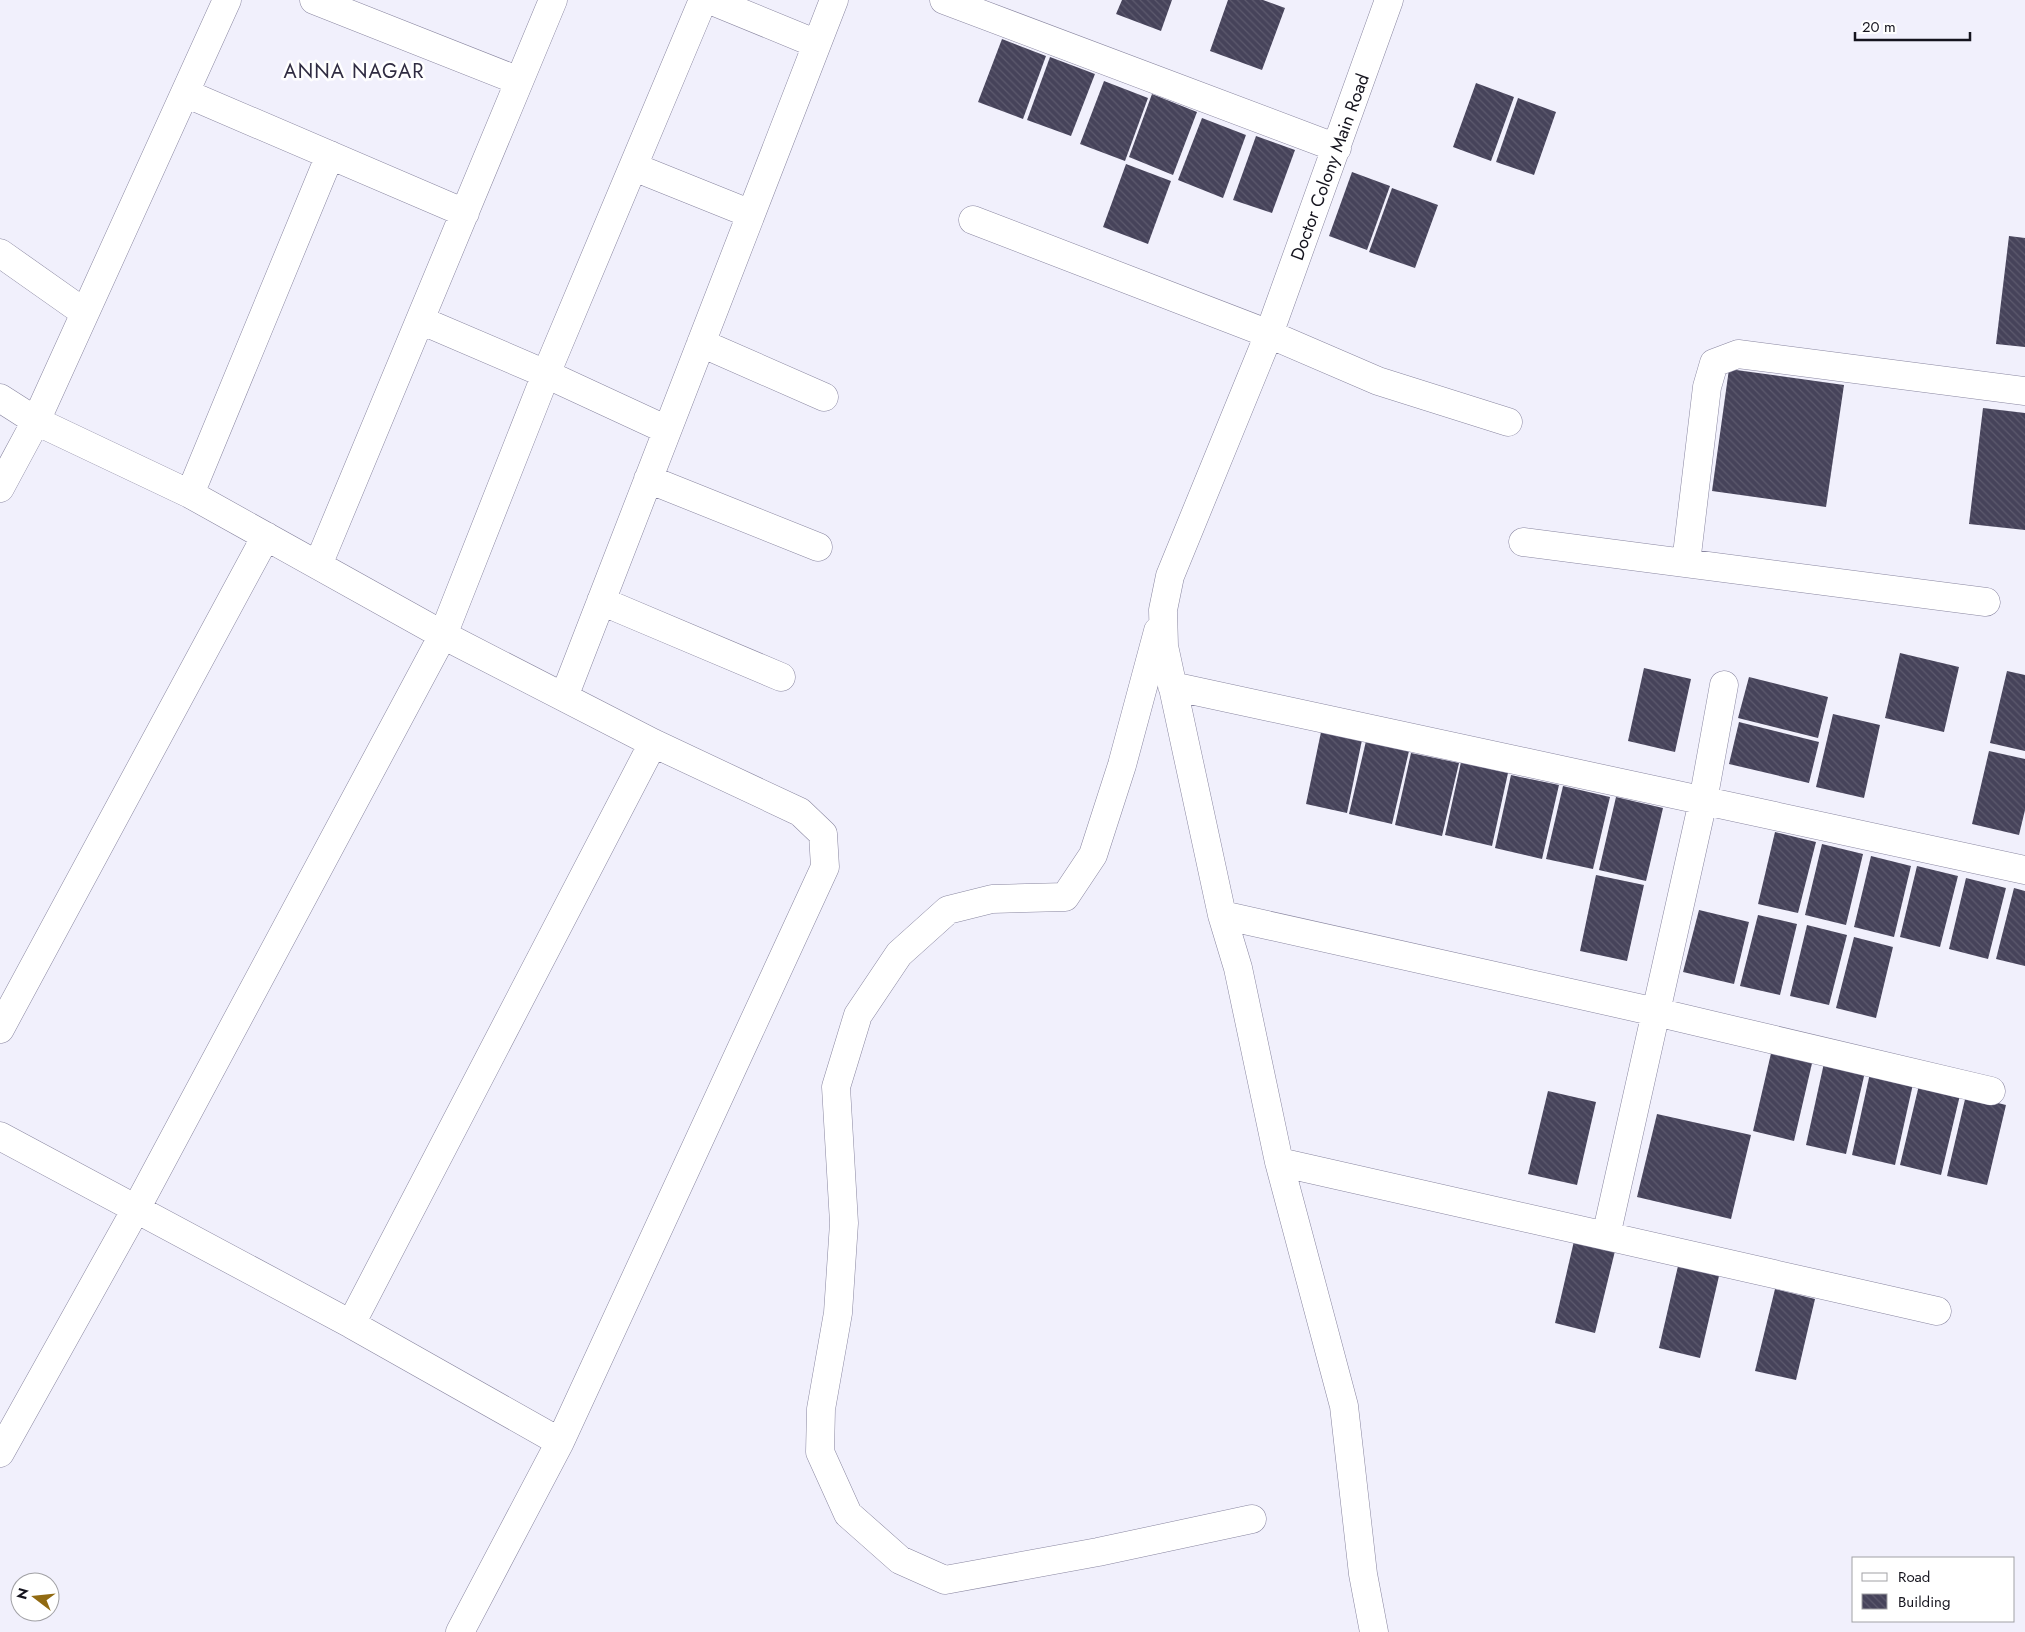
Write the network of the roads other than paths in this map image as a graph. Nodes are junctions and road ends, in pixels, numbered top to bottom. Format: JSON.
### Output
{"nodes":[{"id":1,"x":227,"y":0,"type":"edge"},
{"id":2,"x":314,"y":0,"type":"edge"},
{"id":3,"x":553,"y":0,"type":"edge"},
{"id":4,"x":703,"y":0,"type":"edge"},
{"id":5,"x":710,"y":0,"type":"edge"},
{"id":6,"x":834,"y":0,"type":"edge"},
{"id":7,"x":944,"y":0,"type":"edge"},
{"id":8,"x":1389,"y":0,"type":"edge"},
{"id":9,"x":817,"y":44,"type":"junction"},
{"id":10,"x":519,"y":81,"type":"junction"},
{"id":11,"x":185,"y":93,"type":"junction"},
{"id":12,"x":1337,"y":148,"type":"junction"},
{"id":13,"x":330,"y":155,"type":"junction"},
{"id":14,"x":634,"y":167,"type":"junction"},
{"id":15,"x":464,"y":213,"type":"junction"},
{"id":16,"x":751,"y":214,"type":"junction"},
{"id":17,"x":973,"y":220,"type":"dead end"},
{"id":18,"x":0,"y":253,"type":"edge"},
{"id":19,"x":86,"y":313,"type":"junction"},
{"id":20,"x":420,"y":320,"type":"junction"},
{"id":21,"x":1269,"y":334,"type":"junction"},
{"id":22,"x":701,"y":343,"type":"junction"},
{"id":23,"x":546,"y":374,"type":"junction"},
{"id":24,"x":2025,"y":391,"type":"edge"},
{"id":25,"x":824,"y":397,"type":"dead end"},
{"id":26,"x":0,"y":398,"type":"edge"},
{"id":27,"x":36,"y":421,"type":"junction"},
{"id":28,"x":1508,"y":422,"type":"dead end"},
{"id":29,"x":668,"y":430,"type":"junction"},
{"id":30,"x":648,"y":479,"type":"junction"},
{"id":31,"x":0,"y":488,"type":"edge"},
{"id":32,"x":190,"y":494,"type":"junction"},
{"id":33,"x":266,"y":536,"type":"junction"},
{"id":34,"x":1523,"y":542,"type":"dead end"},
{"id":35,"x":818,"y":547,"type":"dead end"},
{"id":36,"x":1686,"y":563,"type":"junction"},
{"id":37,"x":318,"y":565,"type":"junction"},
{"id":38,"x":601,"y":602,"type":"junction"},
{"id":39,"x":1986,"y":602,"type":"dead end"},
{"id":40,"x":1163,"y":610,"type":"junction"},
{"id":41,"x":443,"y":634,"type":"junction"},
{"id":42,"x":782,"y":677,"type":"dead end"},
{"id":43,"x":1724,"y":685,"type":"dead end"},
{"id":44,"x":1172,"y":686,"type":"junction"},
{"id":45,"x":564,"y":697,"type":"junction"},
{"id":46,"x":653,"y":744,"type":"junction"},
{"id":47,"x":1703,"y":801,"type":"junction"},
{"id":48,"x":2025,"y":870,"type":"edge"},
{"id":49,"x":1222,"y":915,"type":"junction"},
{"id":50,"x":1656,"y":1012,"type":"junction"},
{"id":51,"x":0,"y":1029,"type":"edge"},
{"id":52,"x":1992,"y":1092,"type":"dead end"},
{"id":53,"x":0,"y":1136,"type":"edge"},
{"id":54,"x":1279,"y":1162,"type":"junction"},
{"id":55,"x":136,"y":1209,"type":"junction"},
{"id":56,"x":1606,"y":1236,"type":"junction"},
{"id":57,"x":1937,"y":1311,"type":"dead end"},
{"id":58,"x":351,"y":1324,"type":"junction"},
{"id":59,"x":560,"y":1442,"type":"junction"},
{"id":60,"x":0,"y":1453,"type":"edge"},
{"id":61,"x":1252,"y":1519,"type":"dead end"},
{"id":62,"x":460,"y":1632,"type":"edge"},
{"id":63,"x":1374,"y":1632,"type":"edge"}],
"edges":[{"from":1,"to":11,"type":"street"},
{"from":2,"to":10,"type":"street"},
{"from":3,"to":10,"type":"street"},
{"from":4,"to":14,"type":"street"},
{"from":5,"to":9,"type":"street"},
{"from":6,"to":9,"type":"street"},
{"from":7,"to":12,"type":"street"},
{"from":8,"to":12,"type":"street","name":"Doctor Colony Main Road"},
{"from":9,"to":16,"type":"street"},
{"from":10,"to":15,"type":"street"},
{"from":11,"to":13,"type":"street"},
{"from":11,"to":19,"type":"street"},
{"from":12,"to":21,"type":"street","name":"Doctor Colony Main Road"},
{"from":13,"to":15,"type":"street"},
{"from":13,"to":32,"type":"street"},
{"from":14,"to":16,"type":"street"},
{"from":14,"to":23,"type":"street"},
{"from":15,"to":20,"type":"street"},
{"from":16,"to":22,"type":"street"},
{"from":17,"to":21,"type":"street"},
{"from":18,"to":19,"type":"street"},
{"from":19,"to":27,"type":"street"},
{"from":20,"to":23,"type":"street"},
{"from":20,"to":37,"type":"street"},
{"from":21,"to":28,"type":"street"},
{"from":21,"to":40,"type":"street","name":"Doctor Colony Main Road"},
{"from":22,"to":25,"type":"street"},
{"from":22,"to":29,"type":"street"},
{"from":23,"to":29,"type":"street"},
{"from":23,"to":41,"type":"street"},
{"from":24,"to":36,"type":"street"},
{"from":26,"to":27,"type":"street"},
{"from":27,"to":31,"type":"street"},
{"from":27,"to":32,"type":"street"},
{"from":29,"to":30,"type":"street"},
{"from":30,"to":35,"type":"street"},
{"from":30,"to":38,"type":"street"},
{"from":32,"to":33,"type":"street"},
{"from":33,"to":37,"type":"street"},
{"from":33,"to":51,"type":"street"},
{"from":34,"to":36,"type":"street"},
{"from":36,"to":39,"type":"street"},
{"from":37,"to":41,"type":"street"},
{"from":38,"to":42,"type":"street"},
{"from":38,"to":45,"type":"street"},
{"from":40,"to":44,"type":"street"},
{"from":40,"to":61,"type":"street"},
{"from":41,"to":45,"type":"street"},
{"from":41,"to":55,"type":"street"},
{"from":43,"to":47,"type":"street"},
{"from":44,"to":47,"type":"street"},
{"from":44,"to":49,"type":"street"},
{"from":45,"to":46,"type":"street"},
{"from":46,"to":58,"type":"street"},
{"from":46,"to":59,"type":"street"},
{"from":47,"to":48,"type":"street"},
{"from":47,"to":50,"type":"street"},
{"from":49,"to":50,"type":"street"},
{"from":49,"to":54,"type":"street"},
{"from":50,"to":52,"type":"street"},
{"from":50,"to":56,"type":"street"},
{"from":53,"to":55,"type":"street"},
{"from":54,"to":56,"type":"street"},
{"from":54,"to":63,"type":"street"},
{"from":55,"to":58,"type":"street"},
{"from":55,"to":60,"type":"street"},
{"from":56,"to":57,"type":"street"},
{"from":58,"to":59,"type":"street"},
{"from":59,"to":62,"type":"street"}]}
